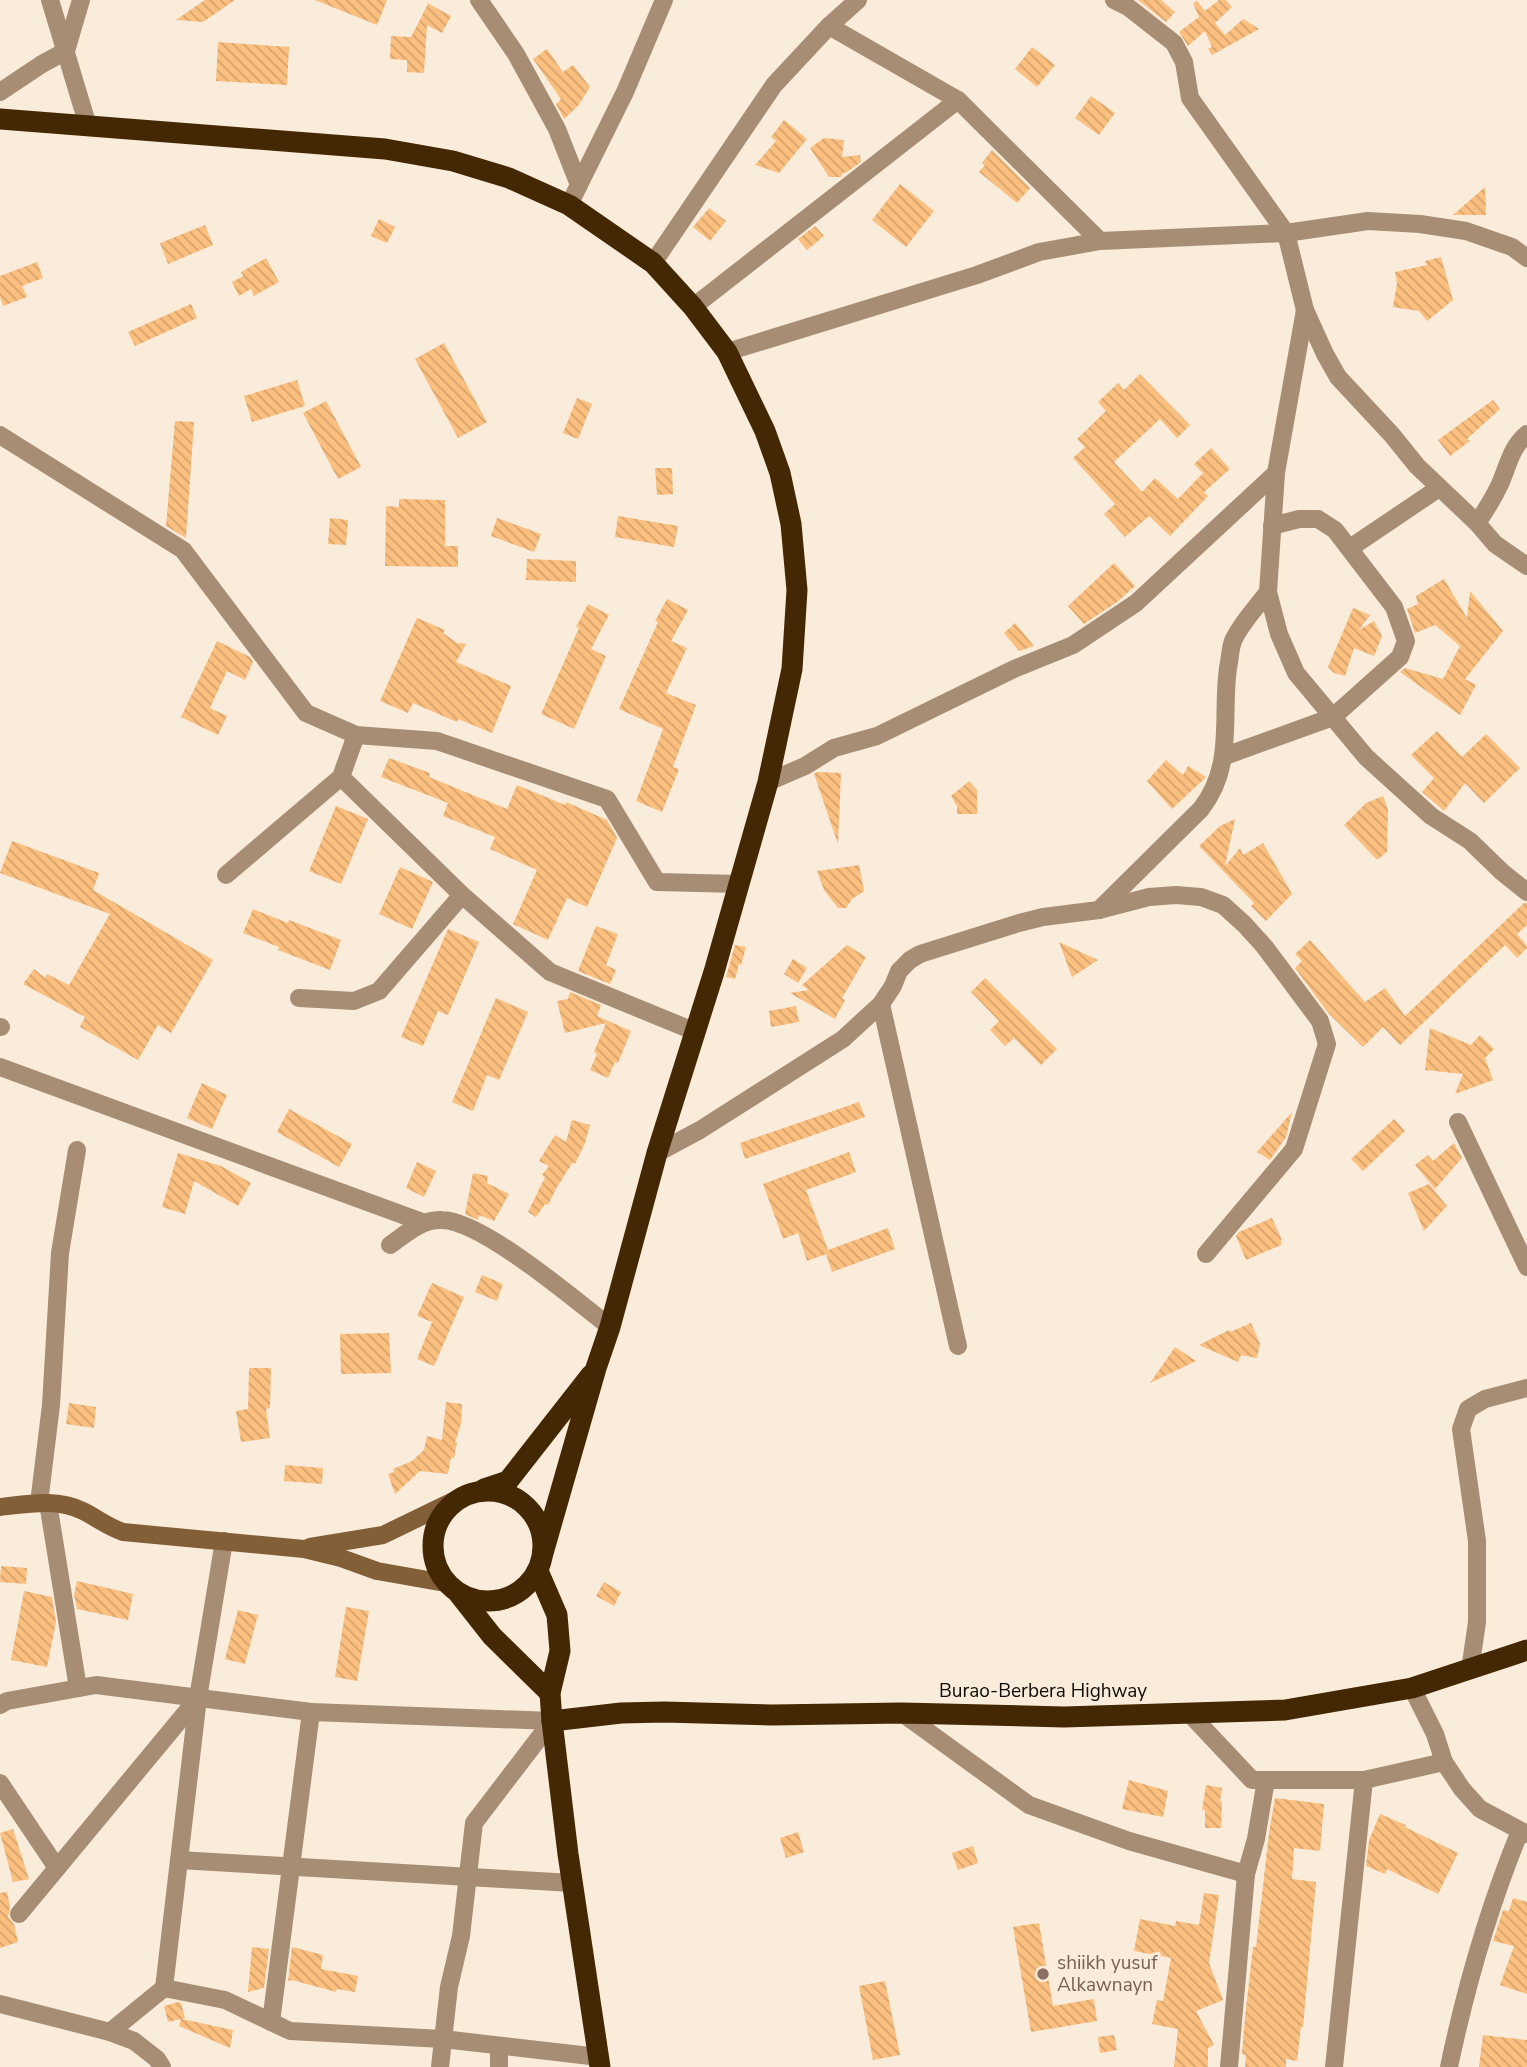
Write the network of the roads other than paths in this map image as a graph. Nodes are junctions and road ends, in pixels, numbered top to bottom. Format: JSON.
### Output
{"nodes":[{"id":1,"x":50,"y":0,"type":"edge"},
{"id":2,"x":81,"y":0,"type":"edge"},
{"id":3,"x":479,"y":0,"type":"edge"},
{"id":4,"x":664,"y":0,"type":"edge"},
{"id":5,"x":858,"y":0,"type":"edge"},
{"id":6,"x":1114,"y":0,"type":"edge"},
{"id":7,"x":829,"y":26,"type":"junction"},
{"id":8,"x":66,"y":51,"type":"junction"},
{"id":9,"x":0,"y":92,"type":"edge"},
{"id":10,"x":958,"y":100,"type":"junction"},
{"id":11,"x":0,"y":119,"type":"edge"},
{"id":12,"x":88,"y":126,"type":"junction"},
{"id":13,"x":579,"y":185,"type":"junction"},
{"id":14,"x":569,"y":205,"type":"junction"},
{"id":15,"x":1286,"y":233,"type":"junction"},
{"id":16,"x":1100,"y":241,"type":"junction"},
{"id":17,"x":1527,"y":258,"type":"edge"},
{"id":18,"x":653,"y":263,"type":"junction"},
{"id":19,"x":692,"y":307,"type":"junction"},
{"id":20,"x":1305,"y":310,"type":"junction"},
{"id":21,"x":727,"y":352,"type":"junction"},
{"id":22,"x":0,"y":435,"type":"edge"},
{"id":23,"x":1527,"y":435,"type":"edge"},
{"id":24,"x":1276,"y":473,"type":"junction"},
{"id":25,"x":1439,"y":488,"type":"junction"},
{"id":26,"x":1477,"y":523,"type":"junction"},
{"id":27,"x":1272,"y":526,"type":"junction"},
{"id":28,"x":1350,"y":548,"type":"junction"},
{"id":29,"x":1527,"y":566,"type":"edge"},
{"id":30,"x":1268,"y":593,"type":"junction"},
{"id":31,"x":1333,"y":717,"type":"junction"},
{"id":32,"x":356,"y":735,"type":"junction"},
{"id":33,"x":1225,"y":756,"type":"junction"},
{"id":34,"x":341,"y":777,"type":"junction"},
{"id":35,"x":768,"y":782,"type":"junction"},
{"id":36,"x":226,"y":875,"type":"dead end"},
{"id":37,"x":739,"y":884,"type":"junction"},
{"id":38,"x":1527,"y":892,"type":"edge"},
{"id":39,"x":462,"y":895,"type":"junction"},
{"id":40,"x":1099,"y":910,"type":"junction"},
{"id":41,"x":299,"y":998,"type":"dead end"},
{"id":42,"x":881,"y":1004,"type":"junction"},
{"id":43,"x":696,"y":1032,"type":"junction"},
{"id":44,"x":0,"y":1067,"type":"edge"},
{"id":45,"x":1458,"y":1122,"type":"dead end"},
{"id":46,"x":77,"y":1150,"type":"dead end"},
{"id":47,"x":657,"y":1153,"type":"junction"},
{"id":48,"x":422,"y":1223,"type":"junction"},
{"id":49,"x":390,"y":1245,"type":"dead end"},
{"id":50,"x":1206,"y":1254,"type":"dead end"},
{"id":51,"x":1527,"y":1267,"type":"edge"},
{"id":52,"x":610,"y":1327,"type":"junction"},
{"id":53,"x":958,"y":1346,"type":"dead end"},
{"id":54,"x":596,"y":1368,"type":"junction"},
{"id":55,"x":1527,"y":1388,"type":"edge"},
{"id":56,"x":463,"y":1497,"type":"junction"},
{"id":57,"x":43,"y":1503,"type":"junction"},
{"id":58,"x":0,"y":1507,"type":"edge"},
{"id":59,"x":225,"y":1541,"type":"junction"},
{"id":60,"x":304,"y":1549,"type":"junction"},
{"id":61,"x":540,"y":1562,"type":"junction"},
{"id":62,"x":452,"y":1588,"type":"junction"},
{"id":63,"x":1527,"y":1650,"type":"edge"},
{"id":64,"x":1470,"y":1670,"type":"junction"},
{"id":65,"x":78,"y":1688,"type":"junction"},
{"id":66,"x":1412,"y":1688,"type":"junction"},
{"id":67,"x":550,"y":1693,"type":"junction"},
{"id":68,"x":198,"y":1698,"type":"junction"},
{"id":69,"x":0,"y":1705,"type":"edge"},
{"id":70,"x":311,"y":1712,"type":"junction"},
{"id":71,"x":902,"y":1713,"type":"junction"},
{"id":72,"x":1190,"y":1714,"type":"junction"},
{"id":73,"x":552,"y":1721,"type":"junction"},
{"id":74,"x":1444,"y":1762,"type":"junction"},
{"id":75,"x":1266,"y":1780,"type":"junction"},
{"id":76,"x":1364,"y":1780,"type":"junction"},
{"id":77,"x":0,"y":1783,"type":"edge"},
{"id":78,"x":1524,"y":1833,"type":"edge"},
{"id":79,"x":179,"y":1860,"type":"junction"},
{"id":80,"x":291,"y":1866,"type":"junction"},
{"id":81,"x":57,"y":1868,"type":"junction"},
{"id":82,"x":1246,"y":1874,"type":"junction"},
{"id":83,"x":468,"y":1877,"type":"junction"},
{"id":84,"x":572,"y":1883,"type":"junction"},
{"id":85,"x":19,"y":1914,"type":"dead end"},
{"id":86,"x":164,"y":1988,"type":"junction"},
{"id":87,"x":0,"y":2004,"type":"edge"},
{"id":88,"x":271,"y":2022,"type":"junction"},
{"id":89,"x":110,"y":2032,"type":"junction"},
{"id":90,"x":443,"y":2039,"type":"junction"},
{"id":91,"x":499,"y":2046,"type":"junction"},
{"id":92,"x":541,"y":2059,"type":"edge"},
{"id":93,"x":599,"y":2062,"type":"edge"},
{"id":94,"x":162,"y":2067,"type":"edge"},
{"id":95,"x":440,"y":2067,"type":"edge"},
{"id":96,"x":499,"y":2067,"type":"edge"},
{"id":97,"x":1229,"y":2067,"type":"edge"},
{"id":98,"x":1334,"y":2067,"type":"edge"},
{"id":99,"x":1449,"y":2067,"type":"edge"}],
"edges":[{"from":1,"to":8,"type":"street"},
{"from":2,"to":8,"type":"street"},
{"from":3,"to":13,"type":"street"},
{"from":4,"to":13,"type":"street"},
{"from":5,"to":7,"type":"street"},
{"from":6,"to":15,"type":"street"},
{"from":7,"to":10,"type":"street"},
{"from":7,"to":18,"type":"street"},
{"from":8,"to":9,"type":"street"},
{"from":8,"to":12,"type":"street"},
{"from":10,"to":16,"type":"street"},
{"from":10,"to":19,"type":"street"},
{"from":11,"to":12,"type":"highway"},
{"from":12,"to":14,"type":"highway"},
{"from":13,"to":14,"type":"street"},
{"from":14,"to":18,"type":"highway"},
{"from":15,"to":16,"type":"street"},
{"from":15,"to":17,"type":"street"},
{"from":15,"to":20,"type":"street"},
{"from":16,"to":21,"type":"street"},
{"from":18,"to":19,"type":"highway"},
{"from":19,"to":21,"type":"highway"},
{"from":20,"to":24,"type":"street"},
{"from":20,"to":25,"type":"street"},
{"from":21,"to":35,"type":"highway"},
{"from":22,"to":32,"type":"street"},
{"from":23,"to":26,"type":"street"},
{"from":24,"to":27,"type":"street"},
{"from":24,"to":35,"type":"street"},
{"from":25,"to":26,"type":"street"},
{"from":25,"to":28,"type":"street"},
{"from":26,"to":29,"type":"street"},
{"from":27,"to":28,"type":"street"},
{"from":27,"to":30,"type":"street"},
{"from":28,"to":31,"type":"street"},
{"from":30,"to":31,"type":"street"},
{"from":30,"to":33,"type":"street"},
{"from":31,"to":33,"type":"street"},
{"from":31,"to":38,"type":"street"},
{"from":32,"to":34,"type":"street"},
{"from":32,"to":37,"type":"street"},
{"from":33,"to":40,"type":"street"},
{"from":34,"to":36,"type":"street"},
{"from":34,"to":39,"type":"street"},
{"from":35,"to":37,"type":"highway"},
{"from":37,"to":43,"type":"highway"},
{"from":39,"to":41,"type":"street"},
{"from":39,"to":43,"type":"street"},
{"from":40,"to":42,"type":"street"},
{"from":40,"to":50,"type":"street"},
{"from":42,"to":47,"type":"street"},
{"from":42,"to":53,"type":"street"},
{"from":43,"to":47,"type":"highway"},
{"from":44,"to":48,"type":"street"},
{"from":45,"to":51,"type":"street"},
{"from":46,"to":57,"type":"street"},
{"from":47,"to":52,"type":"highway"},
{"from":48,"to":49,"type":"street"},
{"from":48,"to":52,"type":"street"},
{"from":52,"to":54,"type":"highway"},
{"from":54,"to":56,"type":"highway"},
{"from":54,"to":61,"type":"highway"},
{"from":55,"to":64,"type":"street"},
{"from":56,"to":60,"type":"street"},
{"from":56,"to":61,"type":"highway"},
{"from":56,"to":62,"type":"highway"},
{"from":57,"to":58,"type":"street"},
{"from":57,"to":59,"type":"street"},
{"from":57,"to":65,"type":"street"},
{"from":59,"to":60,"type":"street"},
{"from":59,"to":68,"type":"street"},
{"from":60,"to":62,"type":"street"},
{"from":61,"to":62,"type":"highway"},
{"from":61,"to":67,"type":"highway"},
{"from":62,"to":67,"type":"highway"},
{"from":63,"to":64,"type":"highway","name":"Burao-Berbera Highway"},
{"from":64,"to":66,"type":"highway","name":"Burao-Berbera Highway"},
{"from":65,"to":68,"type":"street"},
{"from":65,"to":69,"type":"street"},
{"from":66,"to":72,"type":"highway","name":"Burao-Berbera Highway"},
{"from":66,"to":74,"type":"street"},
{"from":67,"to":73,"type":"highway"},
{"from":68,"to":70,"type":"street"},
{"from":68,"to":79,"type":"street"},
{"from":68,"to":81,"type":"street"},
{"from":70,"to":73,"type":"street"},
{"from":70,"to":80,"type":"street"},
{"from":71,"to":72,"type":"highway","name":"Burao-Berbera Highway"},
{"from":71,"to":73,"type":"highway","name":"Burao-Berbera Highway"},
{"from":71,"to":82,"type":"street"},
{"from":72,"to":75,"type":"street"},
{"from":73,"to":83,"type":"street"},
{"from":73,"to":84,"type":"highway"},
{"from":74,"to":76,"type":"street"},
{"from":74,"to":78,"type":"street"},
{"from":75,"to":76,"type":"street"},
{"from":75,"to":82,"type":"street"},
{"from":76,"to":98,"type":"street"},
{"from":77,"to":81,"type":"street"},
{"from":78,"to":99,"type":"street"},
{"from":79,"to":80,"type":"street"},
{"from":79,"to":86,"type":"street"},
{"from":80,"to":83,"type":"street"},
{"from":80,"to":88,"type":"street"},
{"from":81,"to":85,"type":"street"},
{"from":82,"to":97,"type":"street"},
{"from":83,"to":84,"type":"street"},
{"from":83,"to":90,"type":"street"},
{"from":84,"to":93,"type":"highway"},
{"from":86,"to":88,"type":"street"},
{"from":86,"to":89,"type":"street"},
{"from":87,"to":89,"type":"street"},
{"from":88,"to":90,"type":"street"},
{"from":89,"to":94,"type":"street"},
{"from":90,"to":91,"type":"street"},
{"from":90,"to":95,"type":"street"},
{"from":91,"to":92,"type":"street"},
{"from":91,"to":96,"type":"street"},
{"from":92,"to":93,"type":"street"}]}
